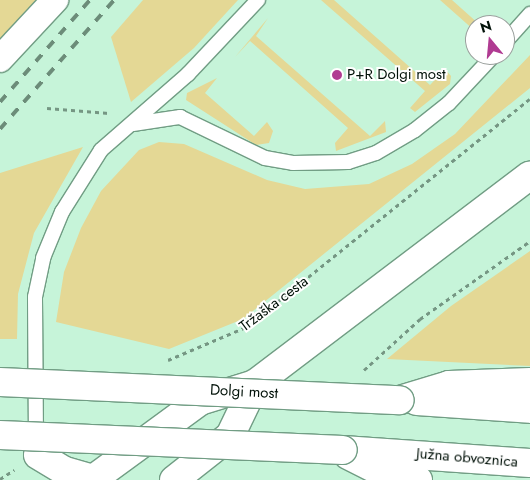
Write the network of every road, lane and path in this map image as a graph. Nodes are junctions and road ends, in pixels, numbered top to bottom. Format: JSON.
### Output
{"nodes":[{"id":1,"x":55,"y":0,"type":"edge"},
{"id":2,"x":258,"y":0,"type":"edge"},
{"id":3,"x":530,"y":14,"type":"edge"},
{"id":4,"x":515,"y":31,"type":"edge"},
{"id":5,"x":0,"y":59,"type":"edge"},
{"id":6,"x":485,"y":65,"type":"edge"},
{"id":7,"x":530,"y":99,"type":"edge"},
{"id":8,"x":47,"y":108,"type":"dead end"},
{"id":9,"x":125,"y":126,"type":"junction"},
{"id":10,"x":530,"y":175,"type":"edge"},
{"id":11,"x":530,"y":240,"type":"edge"},
{"id":12,"x":163,"y":362,"type":"dead end"},
{"id":13,"x":361,"y":373,"type":"dead end"},
{"id":14,"x":0,"y":382,"type":"edge"},
{"id":15,"x":530,"y":382,"type":"edge"},
{"id":16,"x":255,"y":384,"type":"junction"},
{"id":17,"x":488,"y":393,"type":"junction"},
{"id":18,"x":530,"y":409,"type":"edge"},
{"id":19,"x":0,"y":435,"type":"edge"},
{"id":20,"x":38,"y":455,"type":"junction"},
{"id":21,"x":530,"y":463,"type":"edge"},
{"id":22,"x":409,"y":471,"type":"edge"},
{"id":23,"x":0,"y":479,"type":"edge"},
{"id":24,"x":50,"y":480,"type":"edge"},
{"id":25,"x":92,"y":480,"type":"edge"},
{"id":26,"x":174,"y":480,"type":"edge"}],
"edges":[{"from":1,"to":5,"type":"street"},
{"from":2,"to":9,"type":"lane"},
{"from":3,"to":4,"type":"lane"},
{"from":6,"to":9,"type":"lane"},
{"from":7,"to":12,"type":"path","name":"Tržaška cesta"},
{"from":8,"to":9,"type":"path"},
{"from":9,"to":20,"type":"lane"},
{"from":10,"to":16,"type":"main road"},
{"from":11,"to":13,"type":"path"},
{"from":14,"to":17,"type":"main road","name":"Dolgi most","bridge":true},
{"from":15,"to":17,"type":"main road"},
{"from":16,"to":25,"type":"main road"},
{"from":16,"to":26,"type":"main road"},
{"from":17,"to":18,"type":"main road"},
{"from":19,"to":22,"type":"main road","name":"Južna obvoznica","bridge":true},
{"from":20,"to":23,"type":"path"},
{"from":20,"to":24,"type":"lane"},
{"from":20,"to":25,"type":"main road"},
{"from":21,"to":22,"type":"main road","name":"Južna obvoznica"}]}
